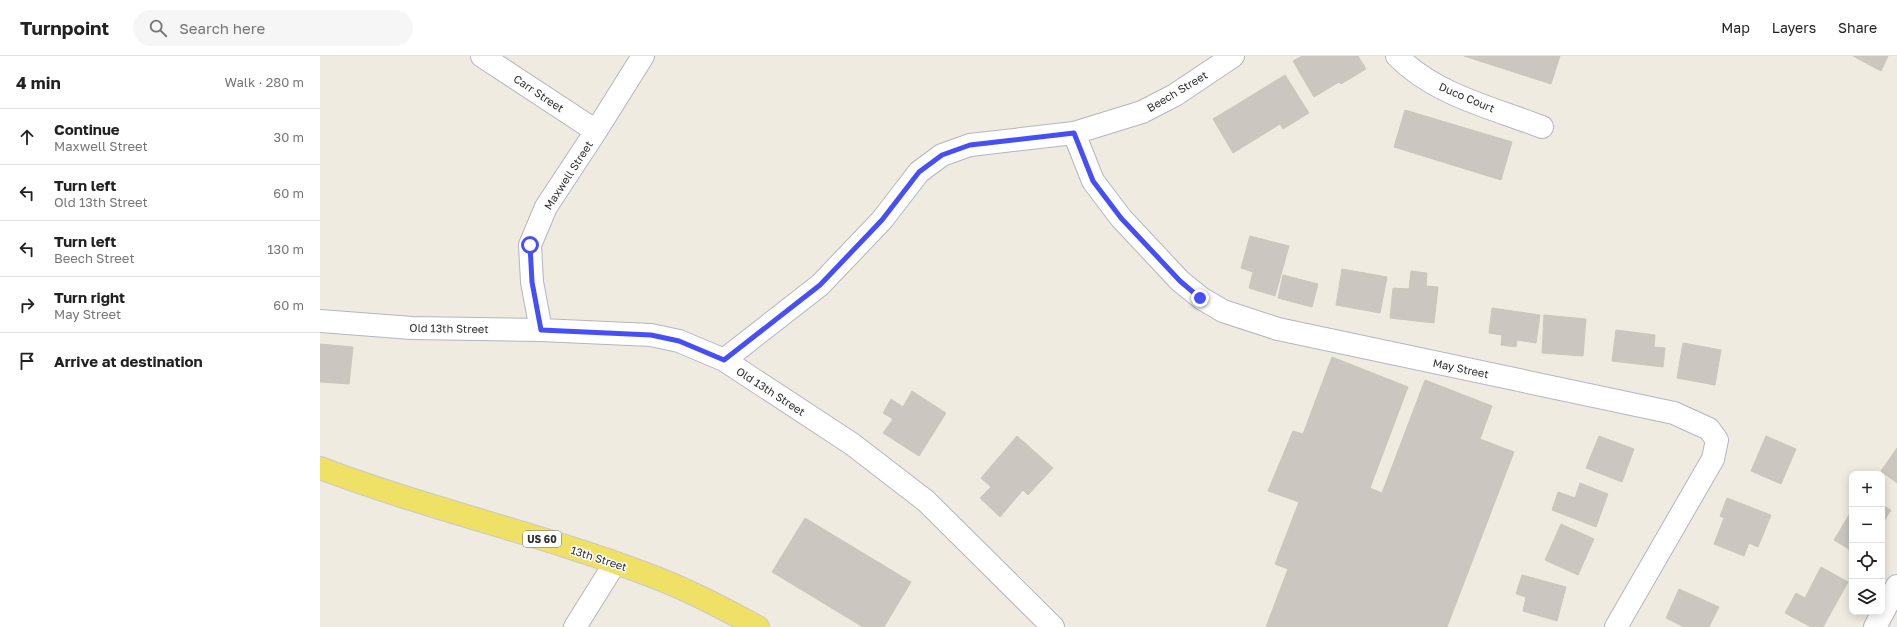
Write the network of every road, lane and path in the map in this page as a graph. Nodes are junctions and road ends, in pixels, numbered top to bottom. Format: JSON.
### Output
{"nodes":[{"id":1,"x":482,"y":56,"type":"edge"},
{"id":2,"x":643,"y":56,"type":"edge"},
{"id":3,"x":1233,"y":56,"type":"edge"},
{"id":4,"x":1397,"y":56,"type":"edge"},
{"id":5,"x":1542,"y":127,"type":"dead end"},
{"id":6,"x":596,"y":131,"type":"junction"},
{"id":7,"x":1074,"y":133,"type":"junction"},
{"id":8,"x":320,"y":321,"type":"edge"},
{"id":9,"x":541,"y":330,"type":"junction"},
{"id":10,"x":724,"y":360,"type":"junction"},
{"id":11,"x":320,"y":468,"type":"edge"},
{"id":12,"x":615,"y":563,"type":"junction"},
{"id":13,"x":1897,"y":586,"type":"edge"},
{"id":14,"x":575,"y":627,"type":"edge"},
{"id":15,"x":758,"y":627,"type":"edge"},
{"id":16,"x":1053,"y":627,"type":"edge"},
{"id":17,"x":1616,"y":627,"type":"edge"},
{"id":18,"x":1875,"y":627,"type":"edge"}],
"edges":[{"from":1,"to":6,"type":"street","name":"Carr Street"},
{"from":2,"to":6,"type":"street","name":"Maxwell Street"},
{"from":3,"to":7,"type":"street","name":"Beech Street"},
{"from":4,"to":5,"type":"street","name":"Duco Court"},
{"from":6,"to":9,"type":"street","name":"Maxwell Street"},
{"from":7,"to":10,"type":"street","name":"Beech Street"},
{"from":7,"to":17,"type":"street","name":"May Street"},
{"from":8,"to":9,"type":"street","name":"Old 13th Street"},
{"from":9,"to":10,"type":"street","name":"Old 13th Street"},
{"from":10,"to":16,"type":"street","name":"Old 13th Street"},
{"from":11,"to":12,"type":"main road","name":"13th Street","number":"US 60"},
{"from":12,"to":14,"type":"street"},
{"from":12,"to":15,"type":"main road","name":"13th Street","number":"US 60"},
{"from":13,"to":18,"type":"street"}]}
